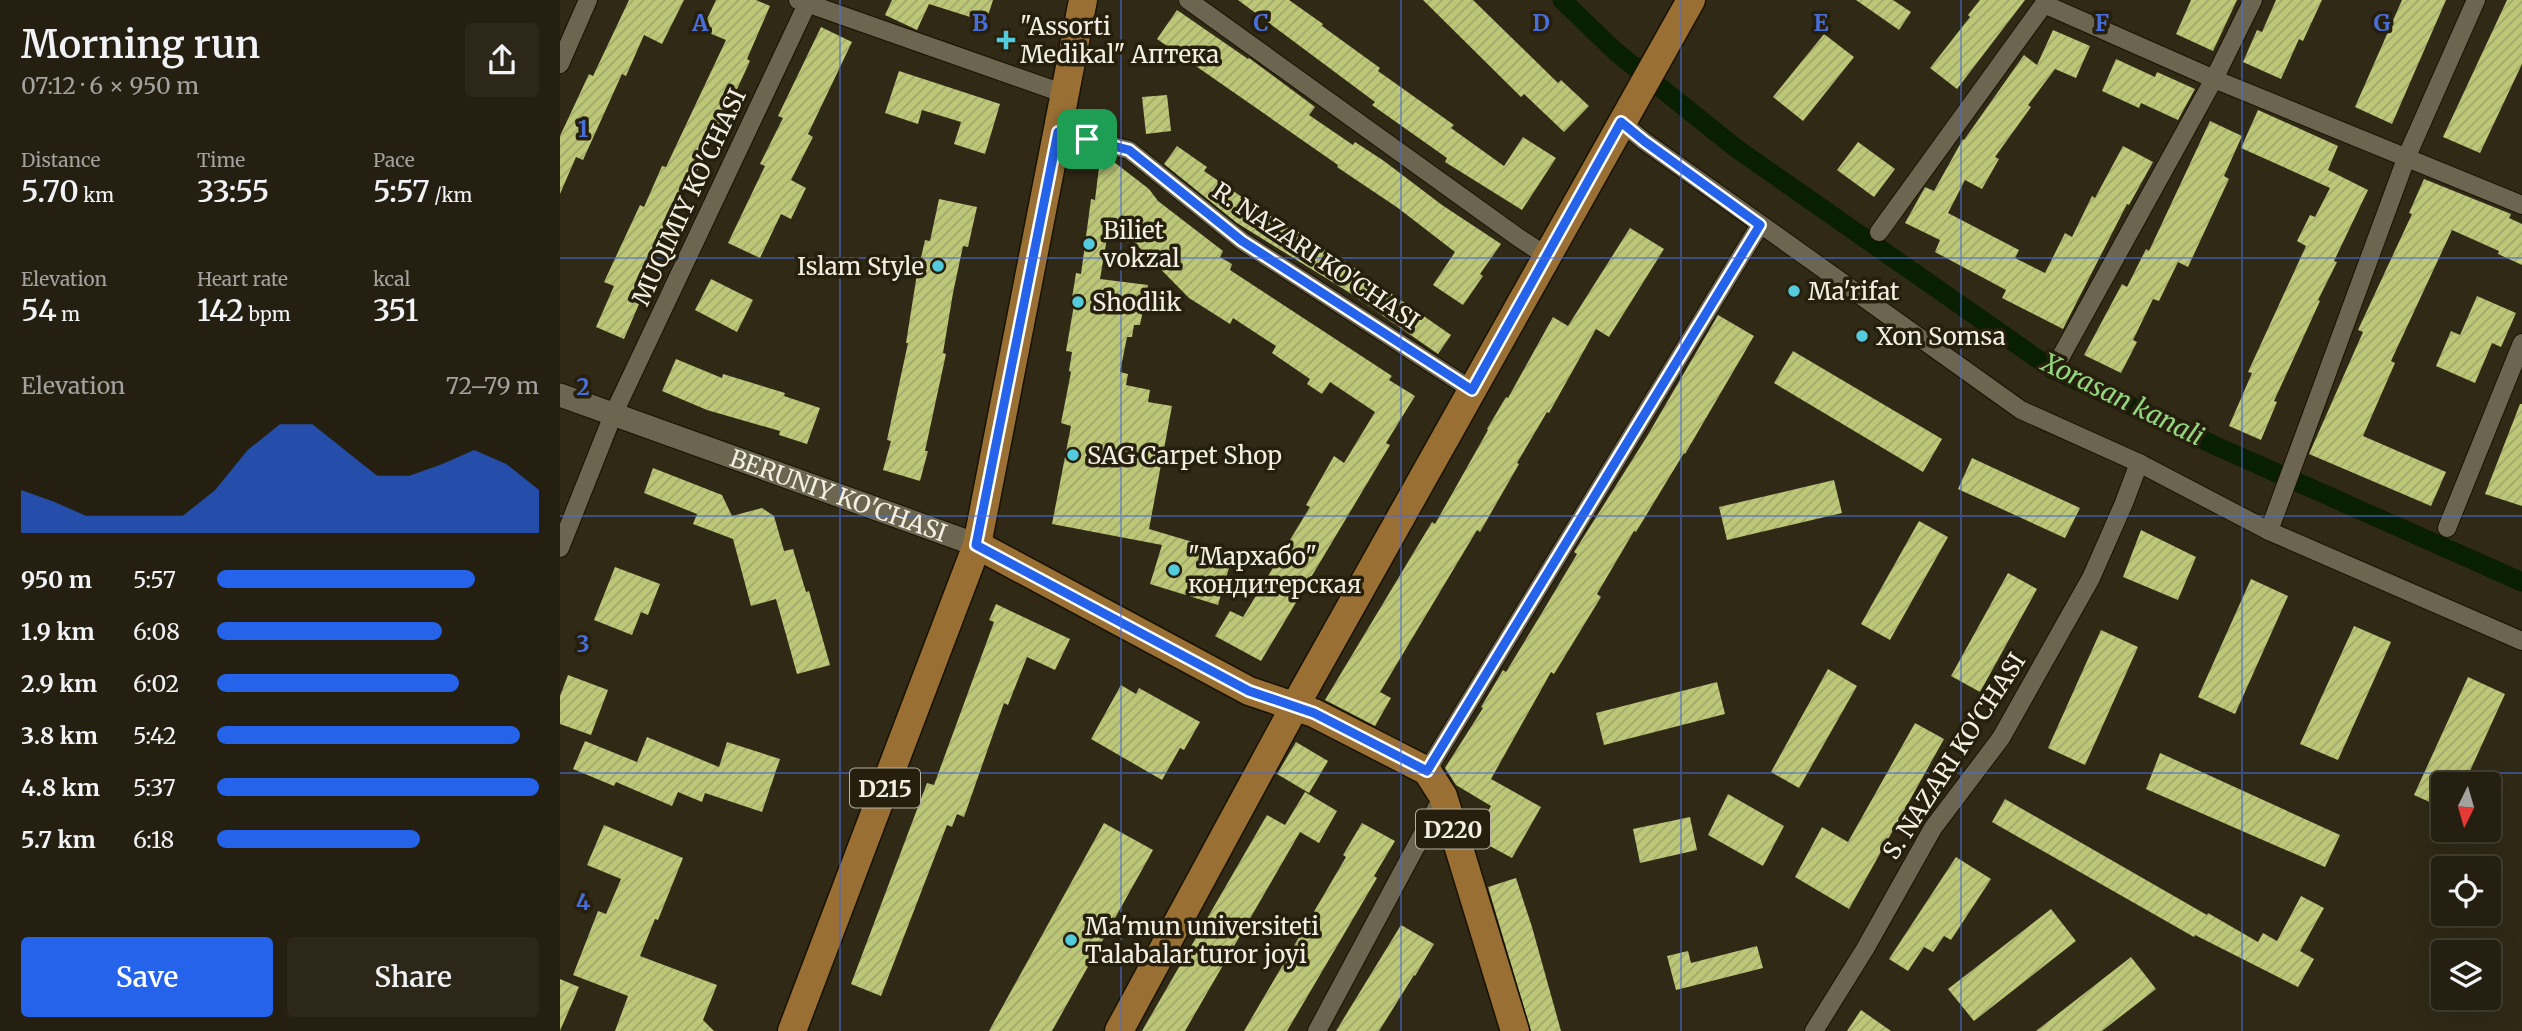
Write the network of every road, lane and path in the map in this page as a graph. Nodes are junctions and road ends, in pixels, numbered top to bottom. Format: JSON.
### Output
{"nodes":[{"id":1,"x":588,"y":0,"type":"edge"},
{"id":2,"x":1083,"y":0,"type":"edge"},
{"id":3,"x":1188,"y":0,"type":"edge"},
{"id":4,"x":1691,"y":0,"type":"edge"},
{"id":5,"x":2253,"y":0,"type":"edge"},
{"id":6,"x":2476,"y":0,"type":"edge"},
{"id":7,"x":805,"y":1,"type":"edge"},
{"id":8,"x":2046,"y":2,"type":"edge"},
{"id":9,"x":560,"y":64,"type":"edge"},
{"id":10,"x":2214,"y":79,"type":"junction"},
{"id":11,"x":1065,"y":94,"type":"junction"},
{"id":12,"x":1621,"y":122,"type":"junction"},
{"id":13,"x":1058,"y":132,"type":"junction"},
{"id":14,"x":2407,"y":156,"type":"junction"},
{"id":15,"x":2522,"y":205,"type":"edge"},
{"id":16,"x":1760,"y":225,"type":"junction"},
{"id":17,"x":1879,"y":232,"type":"dead end"},
{"id":18,"x":1548,"y":257,"type":"junction"},
{"id":19,"x":2522,"y":343,"type":"edge"},
{"id":20,"x":2060,"y":358,"type":"dead end"},
{"id":21,"x":1472,"y":390,"type":"junction"},
{"id":22,"x":560,"y":395,"type":"edge"},
{"id":23,"x":613,"y":415,"type":"junction"},
{"id":24,"x":2139,"y":463,"type":"junction"},
{"id":25,"x":2446,"y":528,"type":"dead end"},
{"id":26,"x":2269,"y":531,"type":"junction"},
{"id":27,"x":976,"y":545,"type":"junction"},
{"id":28,"x":560,"y":548,"type":"edge"},
{"id":29,"x":2522,"y":641,"type":"edge"},
{"id":30,"x":1295,"y":706,"type":"junction"},
{"id":31,"x":1427,"y":771,"type":"junction"},
{"id":32,"x":1443,"y":796,"type":"junction"},
{"id":33,"x":1513,"y":1029,"type":"edge"},
{"id":34,"x":792,"y":1031,"type":"edge"},
{"id":35,"x":1119,"y":1031,"type":"edge"},
{"id":36,"x":1317,"y":1031,"type":"edge"},
{"id":37,"x":1814,"y":1031,"type":"edge"}],
"edges":[{"from":1,"to":9,"type":"street"},
{"from":2,"to":11,"type":"main road","number":"D215"},
{"from":3,"to":18,"type":"street"},
{"from":4,"to":12,"type":"main road"},
{"from":5,"to":10,"type":"street"},
{"from":6,"to":14,"type":"street"},
{"from":7,"to":11,"type":"street"},
{"from":7,"to":23,"type":"street","name":"MUQIMIY KO'CHASI"},
{"from":8,"to":10,"type":"street"},
{"from":8,"to":17,"type":"street"},
{"from":10,"to":14,"type":"street"},
{"from":10,"to":20,"type":"street"},
{"from":11,"to":13,"type":"main road","number":"D215"},
{"from":12,"to":16,"type":"street"},
{"from":12,"to":18,"type":"main road"},
{"from":13,"to":21,"type":"street","name":"R. NAZARI KO'CHASI"},
{"from":13,"to":27,"type":"main road","number":"D215"},
{"from":14,"to":15,"type":"street"},
{"from":14,"to":26,"type":"street"},
{"from":16,"to":24,"type":"street"},
{"from":16,"to":31,"type":"street"},
{"from":18,"to":21,"type":"main road"},
{"from":19,"to":25,"type":"street"},
{"from":21,"to":30,"type":"main road"},
{"from":22,"to":23,"type":"street","name":"BERUNIY KO'CHASI"},
{"from":23,"to":27,"type":"street","name":"BERUNIY KO'CHASI"},
{"from":23,"to":28,"type":"street","name":"MUQIMIY KO'CHASI"},
{"from":24,"to":26,"type":"street"},
{"from":24,"to":37,"type":"street","name":"S. NAZARI KO'CHASI"},
{"from":26,"to":29,"type":"street"},
{"from":27,"to":30,"type":"main road","name":"BERUNIY KO'CHASI"},
{"from":27,"to":34,"type":"main road","number":"D215"},
{"from":30,"to":31,"type":"main road","name":"BERUNIY KO'CHASI"},
{"from":30,"to":35,"type":"main road"},
{"from":31,"to":32,"type":"main road","number":"D220"},
{"from":32,"to":33,"type":"main road","number":"D220"},
{"from":32,"to":36,"type":"street"}]}
